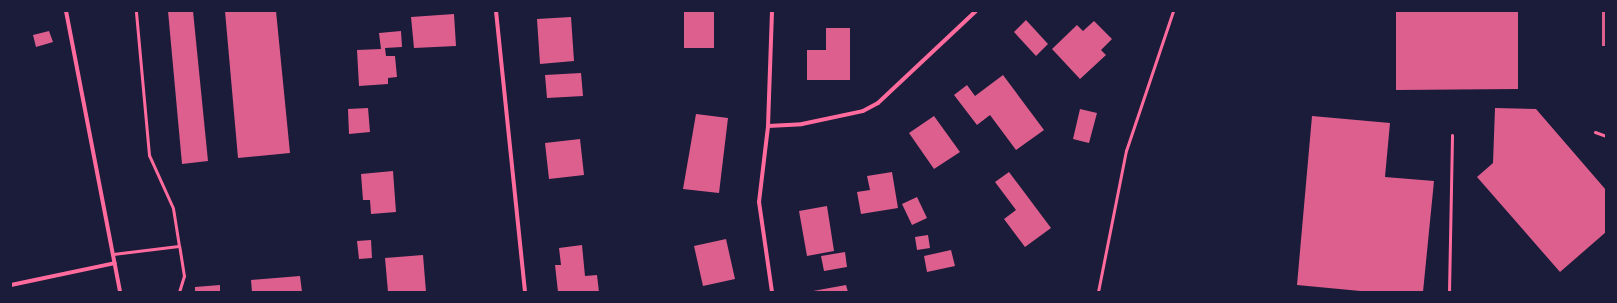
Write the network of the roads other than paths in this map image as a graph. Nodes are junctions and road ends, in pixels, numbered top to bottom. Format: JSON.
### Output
{"nodes":[{"id":1,"x":66,"y":11,"type":"edge"},
{"id":2,"x":136,"y":11,"type":"edge"},
{"id":3,"x":496,"y":11,"type":"edge"},
{"id":4,"x":772,"y":11,"type":"edge"},
{"id":5,"x":976,"y":11,"type":"edge"},
{"id":6,"x":768,"y":126,"type":"junction"},
{"id":7,"x":1596,"y":132,"type":"dead end"},
{"id":8,"x":1452,"y":135,"type":"dead end"},
{"id":9,"x":1606,"y":136,"type":"edge"},
{"id":10,"x":179,"y":246,"type":"junction"},
{"id":11,"x":113,"y":254,"type":"junction"},
{"id":12,"x":115,"y":263,"type":"junction"},
{"id":13,"x":11,"y":285,"type":"edge"},
{"id":14,"x":120,"y":292,"type":"edge"},
{"id":15,"x":178,"y":292,"type":"edge"},
{"id":16,"x":525,"y":292,"type":"edge"},
{"id":17,"x":772,"y":292,"type":"edge"},
{"id":18,"x":1449,"y":292,"type":"edge"}],
"edges":[{"from":1,"to":11,"type":"street"},
{"from":2,"to":10,"type":"lane"},
{"from":3,"to":16,"type":"street"},
{"from":4,"to":6,"type":"street"},
{"from":5,"to":6,"type":"street"},
{"from":6,"to":17,"type":"street"},
{"from":7,"to":9,"type":"lane"},
{"from":8,"to":18,"type":"lane"},
{"from":10,"to":11,"type":"lane"},
{"from":10,"to":15,"type":"lane"},
{"from":11,"to":12,"type":"street"},
{"from":12,"to":13,"type":"street"},
{"from":12,"to":14,"type":"street"}]}
